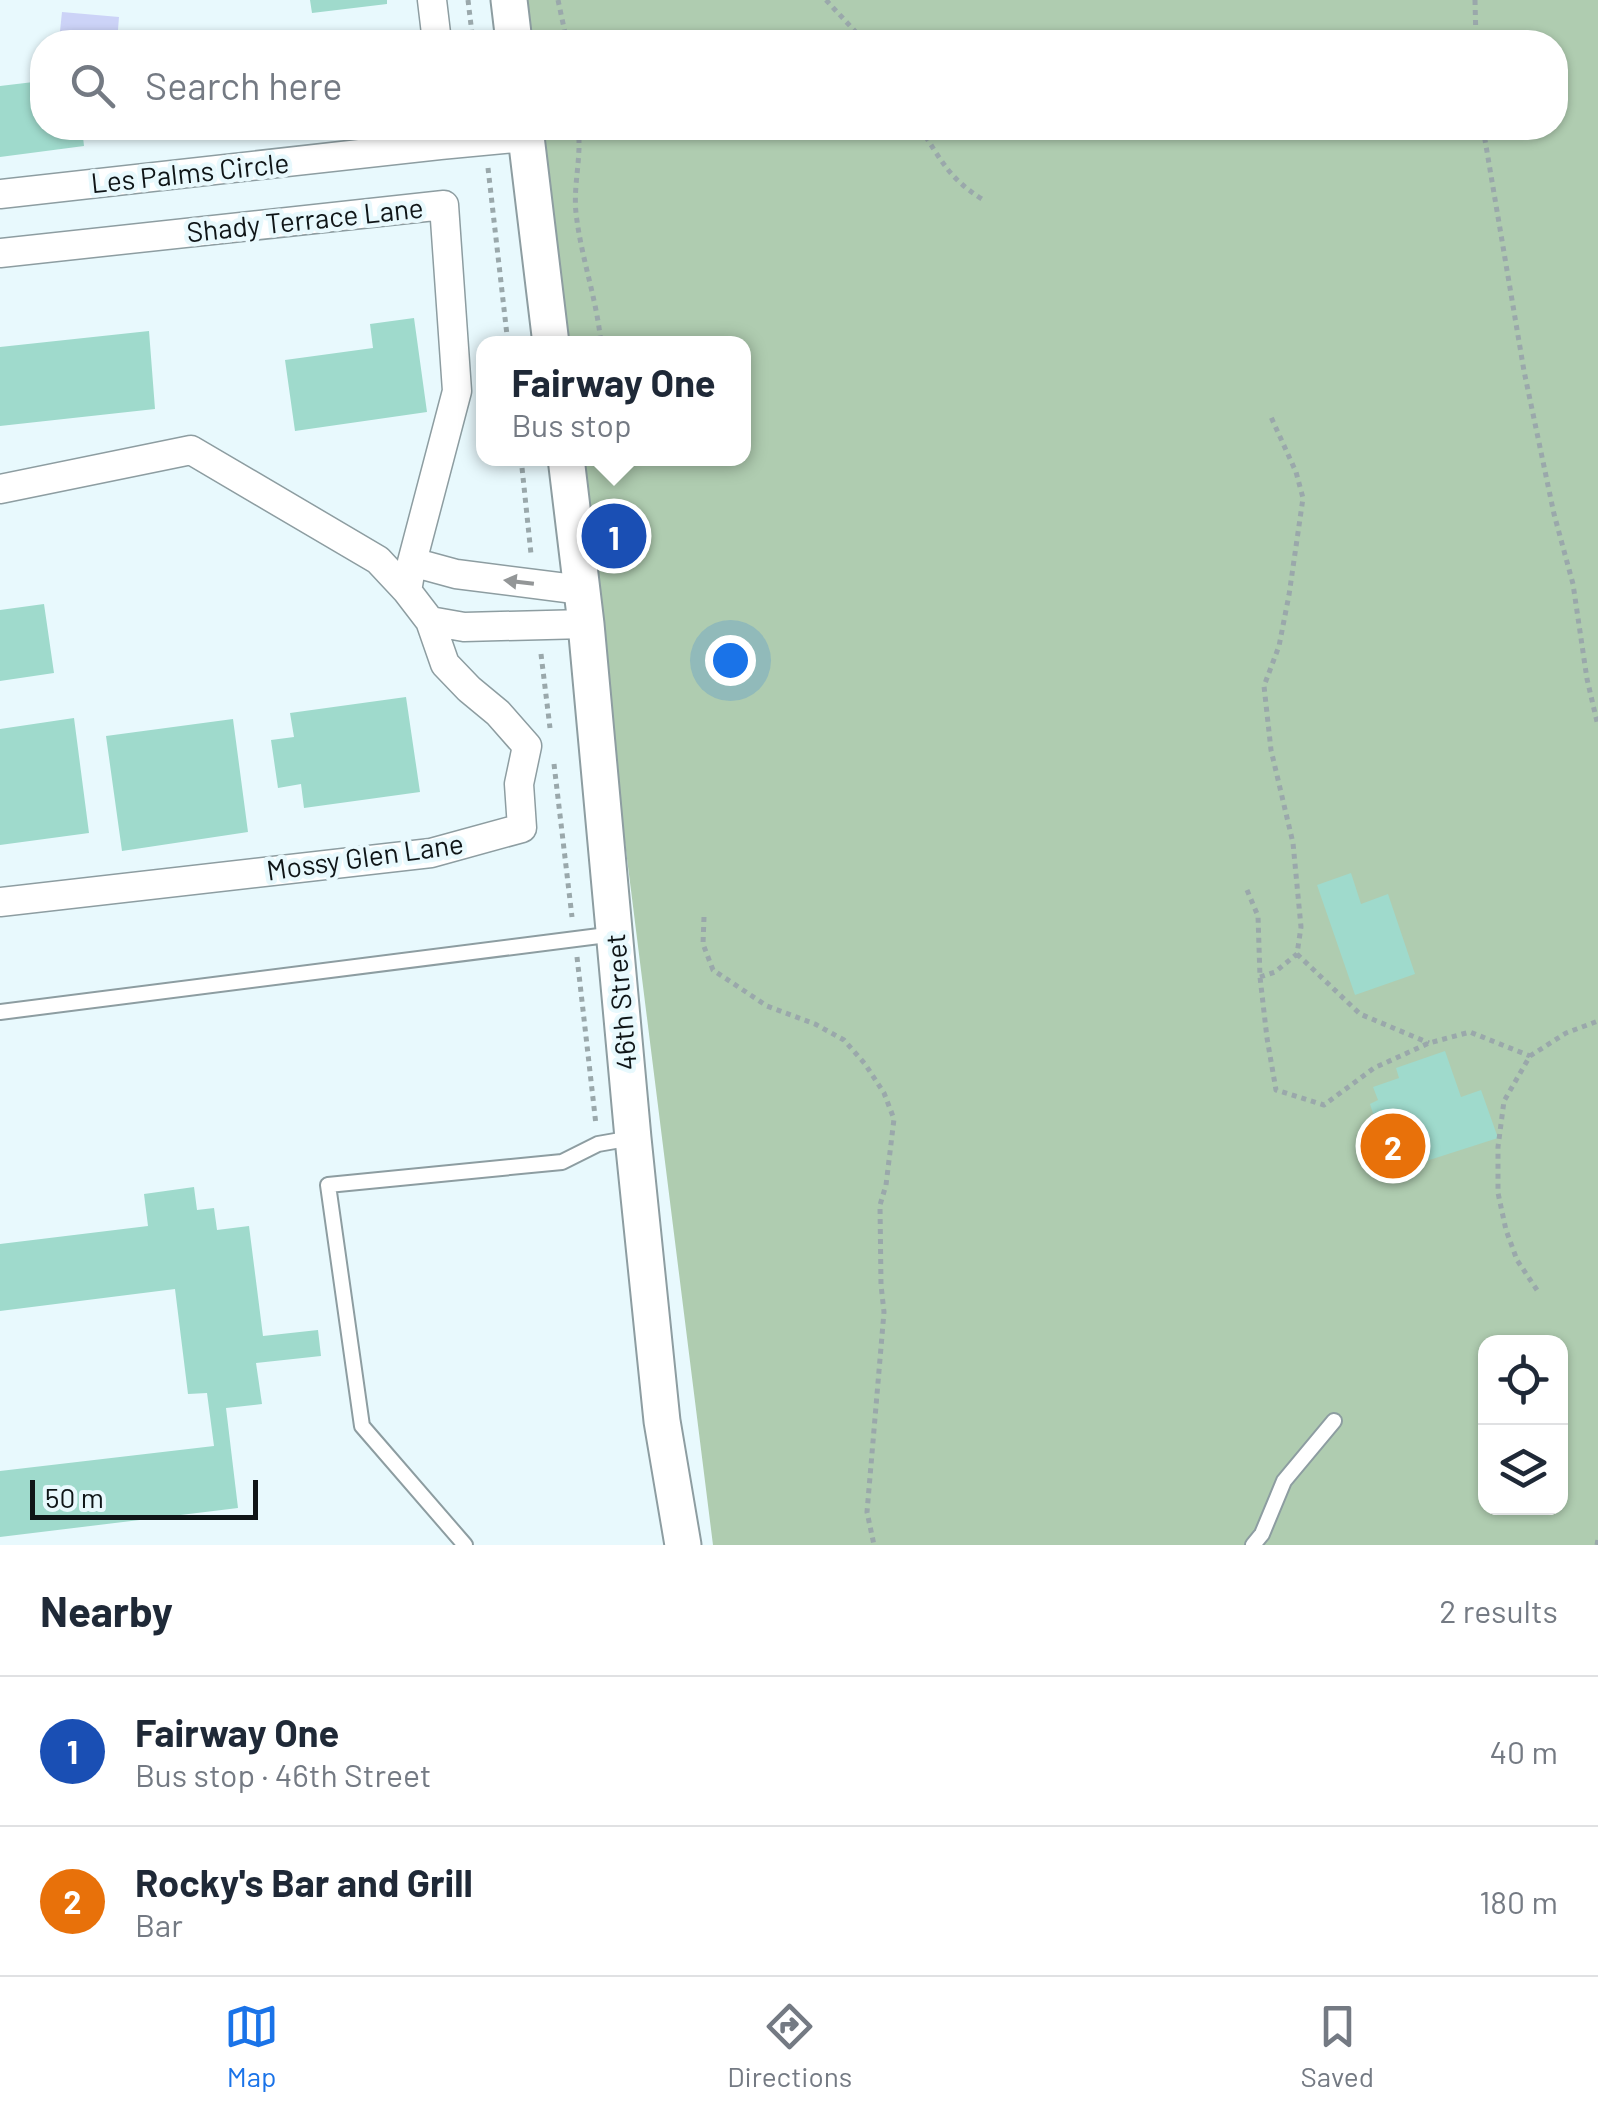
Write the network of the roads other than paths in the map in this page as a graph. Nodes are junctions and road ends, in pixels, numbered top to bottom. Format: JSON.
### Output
{"nodes":[{"id":1,"x":432,"y":0,"type":"edge"},
{"id":2,"x":509,"y":0,"type":"edge"},
{"id":3,"x":436,"y":30,"type":"edge"},
{"id":4,"x":513,"y":30,"type":"edge"},
{"id":5,"x":413,"y":140,"type":"edge"},
{"id":6,"x":526,"y":140,"type":"edge"},
{"id":7,"x":0,"y":194,"type":"edge"},
{"id":8,"x":0,"y":253,"type":"edge"},
{"id":9,"x":550,"y":336,"type":"edge"},
{"id":10,"x":567,"y":466,"type":"edge"},
{"id":11,"x":0,"y":489,"type":"edge"},
{"id":12,"x":414,"y":554,"type":"junction"},
{"id":13,"x":407,"y":591,"type":"junction"},
{"id":14,"x":584,"y":607,"type":"junction"},
{"id":15,"x":430,"y":621,"type":"junction"},
{"id":16,"x":0,"y":902,"type":"edge"},
{"id":17,"x":615,"y":934,"type":"junction"},
{"id":18,"x":0,"y":1012,"type":"edge"},
{"id":19,"x":616,"y":1141,"type":"junction"},
{"id":20,"x":1334,"y":1422,"type":"dead end"},
{"id":21,"x":465,"y":1545,"type":"edge"},
{"id":22,"x":674,"y":1545,"type":"edge"},
{"id":23,"x":683,"y":1545,"type":"edge"},
{"id":24,"x":1253,"y":1545,"type":"edge"}],
"edges":[{"from":1,"to":3,"type":"street"},
{"from":2,"to":4,"type":"street"},
{"from":5,"to":7,"type":"street","name":"Les Palms Circle"},
{"from":6,"to":9,"type":"street"},
{"from":8,"to":12,"type":"street","name":"Shady Terrace Lane"},
{"from":10,"to":14,"type":"street","name":"46th Street"},
{"from":11,"to":13,"type":"street","name":"Mossy Glen Lane"},
{"from":12,"to":13,"type":"street"},
{"from":14,"to":12,"type":"street","one_way":true},
{"from":13,"to":15,"type":"street","name":"Mossy Glen Lane"},
{"from":14,"to":15,"type":"street"},
{"from":14,"to":17,"type":"street","name":"46th Street"},
{"from":15,"to":16,"type":"street","name":"Mossy Glen Lane"},
{"from":17,"to":18,"type":"lane"},
{"from":17,"to":19,"type":"street","name":"46th Street"},
{"from":19,"to":21,"type":"lane"},
{"from":19,"to":23,"type":"street","name":"46th Street"},
{"from":20,"to":24,"type":"lane"},
{"from":22,"to":23,"type":"lane"}]}
